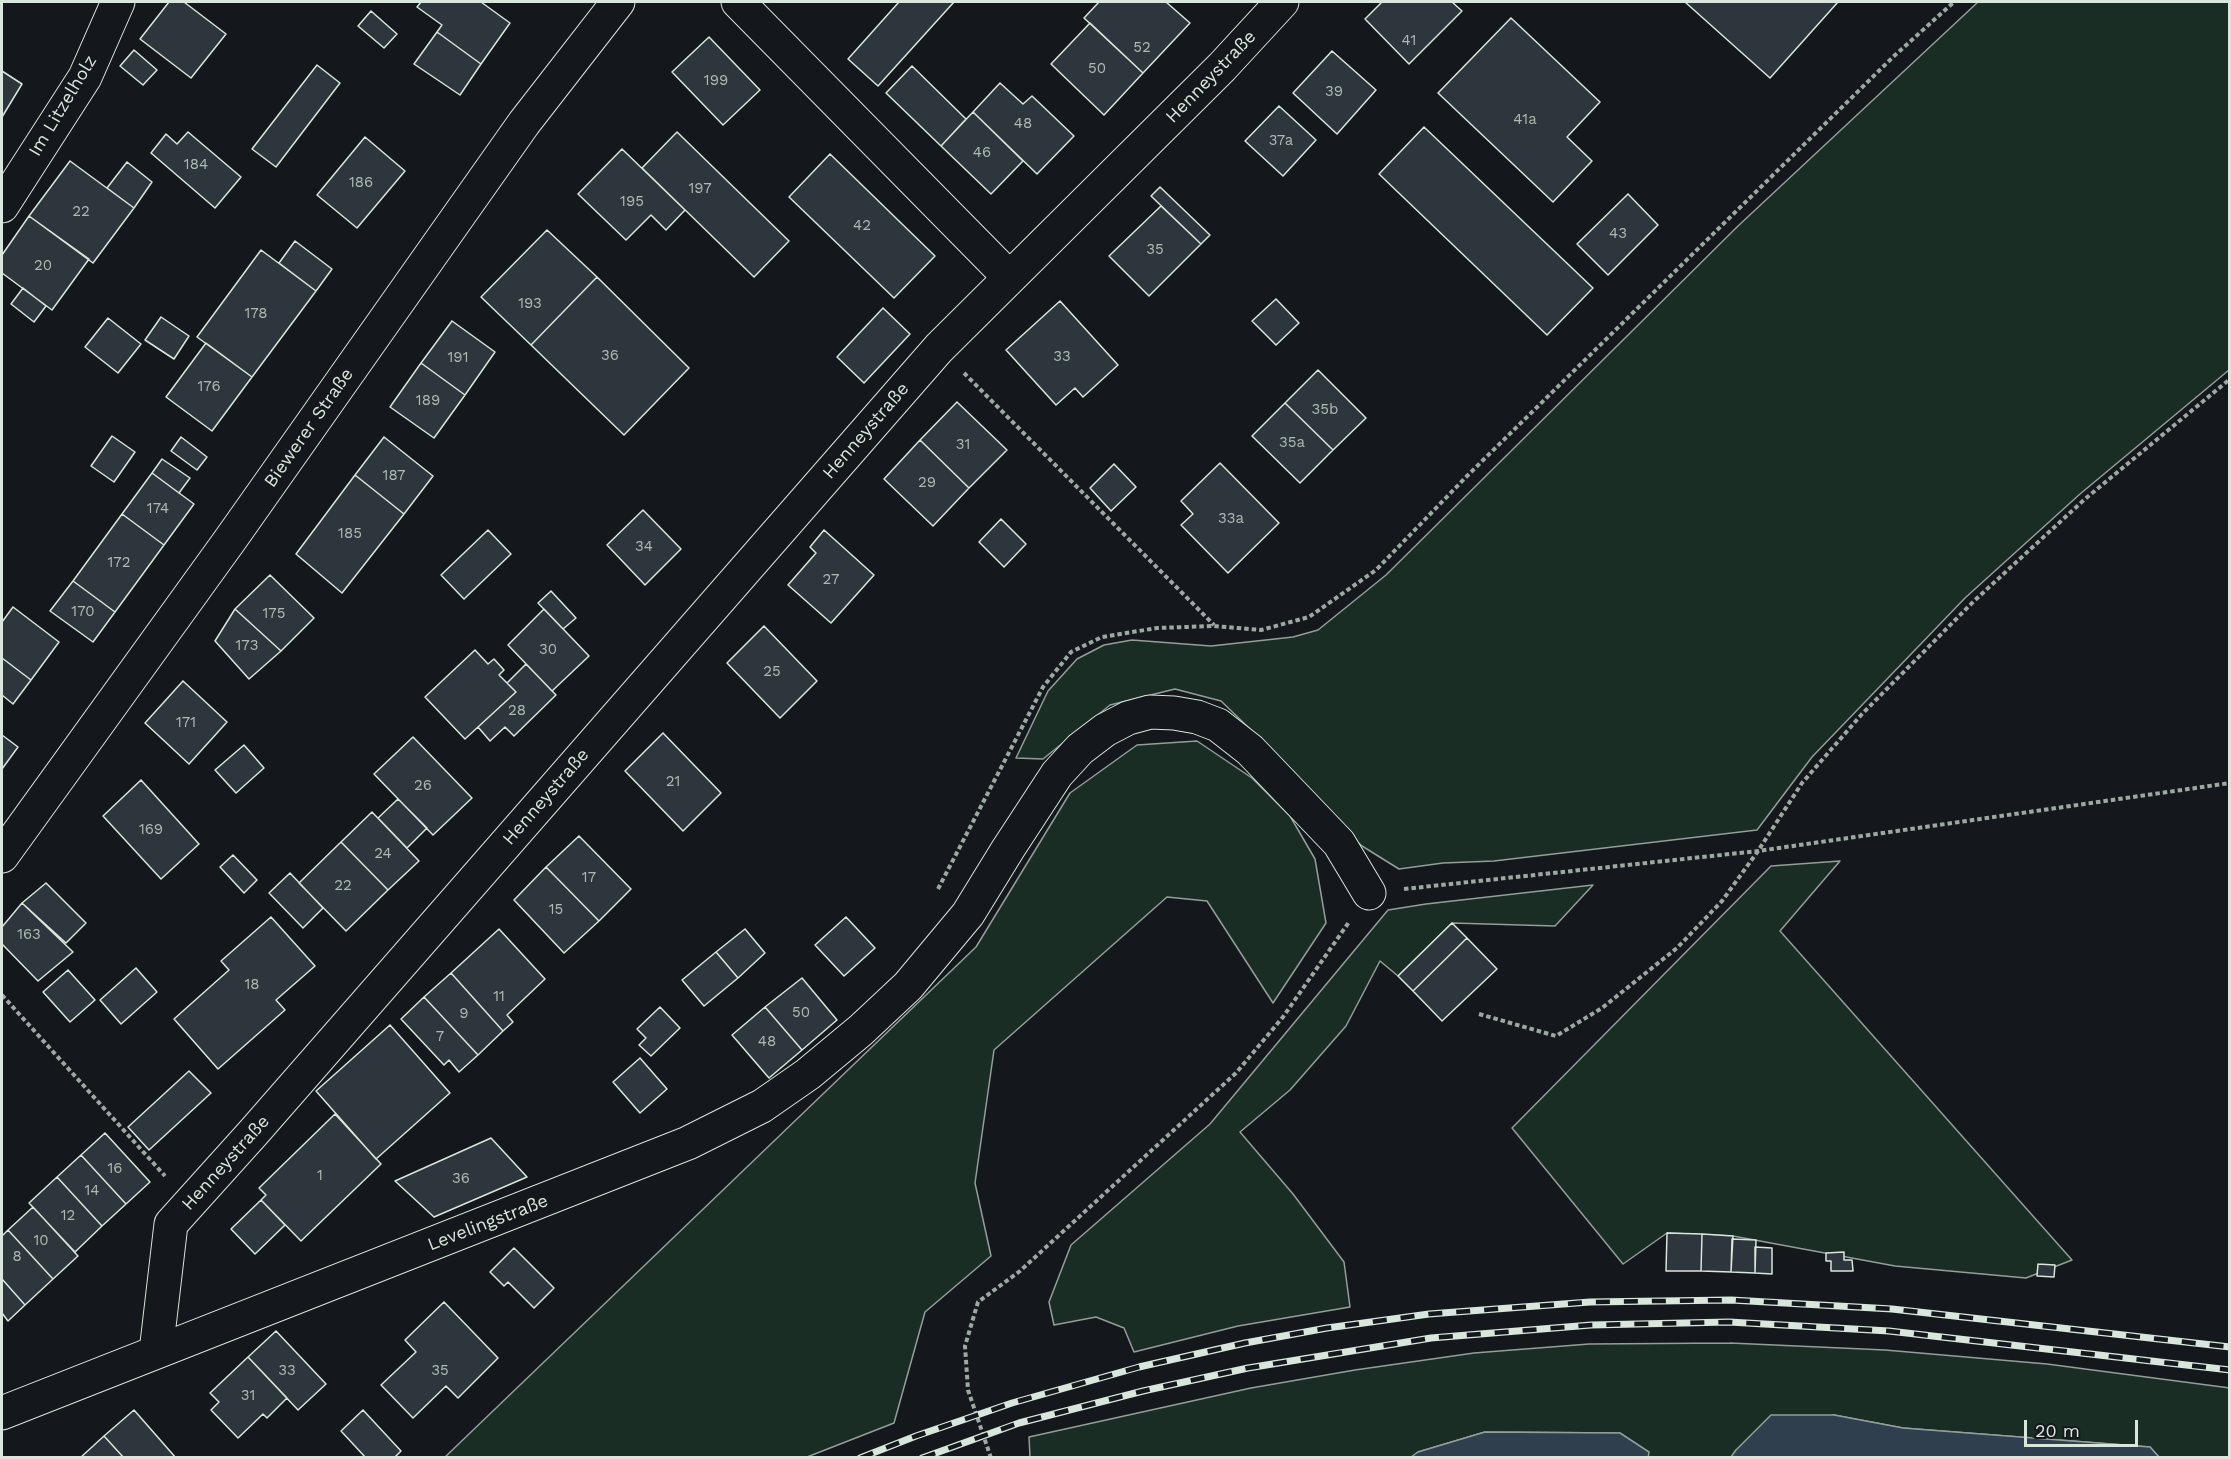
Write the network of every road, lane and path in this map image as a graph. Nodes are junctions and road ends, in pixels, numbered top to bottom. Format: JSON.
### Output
{"nodes":[{"id":1,"x":118,"y":2,"type":"edge"},
{"id":2,"x":618,"y":2,"type":"edge"},
{"id":3,"x":738,"y":2,"type":"edge"},
{"id":4,"x":1282,"y":2,"type":"edge"},
{"id":5,"x":1954,"y":2,"type":"edge"},
{"id":6,"x":2,"y":206,"type":"edge"},
{"id":7,"x":1009,"y":276,"type":"junction"},
{"id":8,"x":939,"y":348,"type":"junction"},
{"id":9,"x":2229,"y":379,"type":"edge"},
{"id":10,"x":1214,"y":626,"type":"junction"},
{"id":11,"x":2229,"y":783,"type":"edge"},
{"id":12,"x":1758,"y":851,"type":"junction"},
{"id":13,"x":2,"y":856,"type":"edge"},
{"id":14,"x":1369,"y":893,"type":"junction"},
{"id":15,"x":935,"y":894,"type":"dead end"},
{"id":16,"x":2,"y":995,"type":"edge"},
{"id":17,"x":1479,"y":1014,"type":"dead end"},
{"id":18,"x":190,"y":1203,"type":"junction"},
{"id":19,"x":156,"y":1352,"type":"junction"},
{"id":20,"x":2,"y":1413,"type":"edge"},
{"id":21,"x":990,"y":1458,"type":"edge"}],
"edges":[{"from":1,"to":6,"type":"street","name":"Im Litzelholz"},
{"from":2,"to":13,"type":"street","name":"Biewerer Straße"},
{"from":3,"to":7,"type":"street"},
{"from":4,"to":7,"type":"street","name":"Henneystraße"},
{"from":5,"to":10,"type":"path"},
{"from":7,"to":8,"type":"street","name":"Henneystraße"},
{"from":8,"to":10,"type":"path"},
{"from":8,"to":18,"type":"street","name":"Henneystraße"},
{"from":9,"to":12,"type":"path"},
{"from":10,"to":15,"type":"path"},
{"from":11,"to":12,"type":"path"},
{"from":12,"to":14,"type":"path"},
{"from":12,"to":17,"type":"path"},
{"from":14,"to":19,"type":"street","name":"Levelingstraße"},
{"from":14,"to":21,"type":"path"},
{"from":16,"to":18,"type":"path"},
{"from":18,"to":19,"type":"street","name":"Henneystraße"},
{"from":19,"to":20,"type":"street","name":"Levelingstraße"}]}
